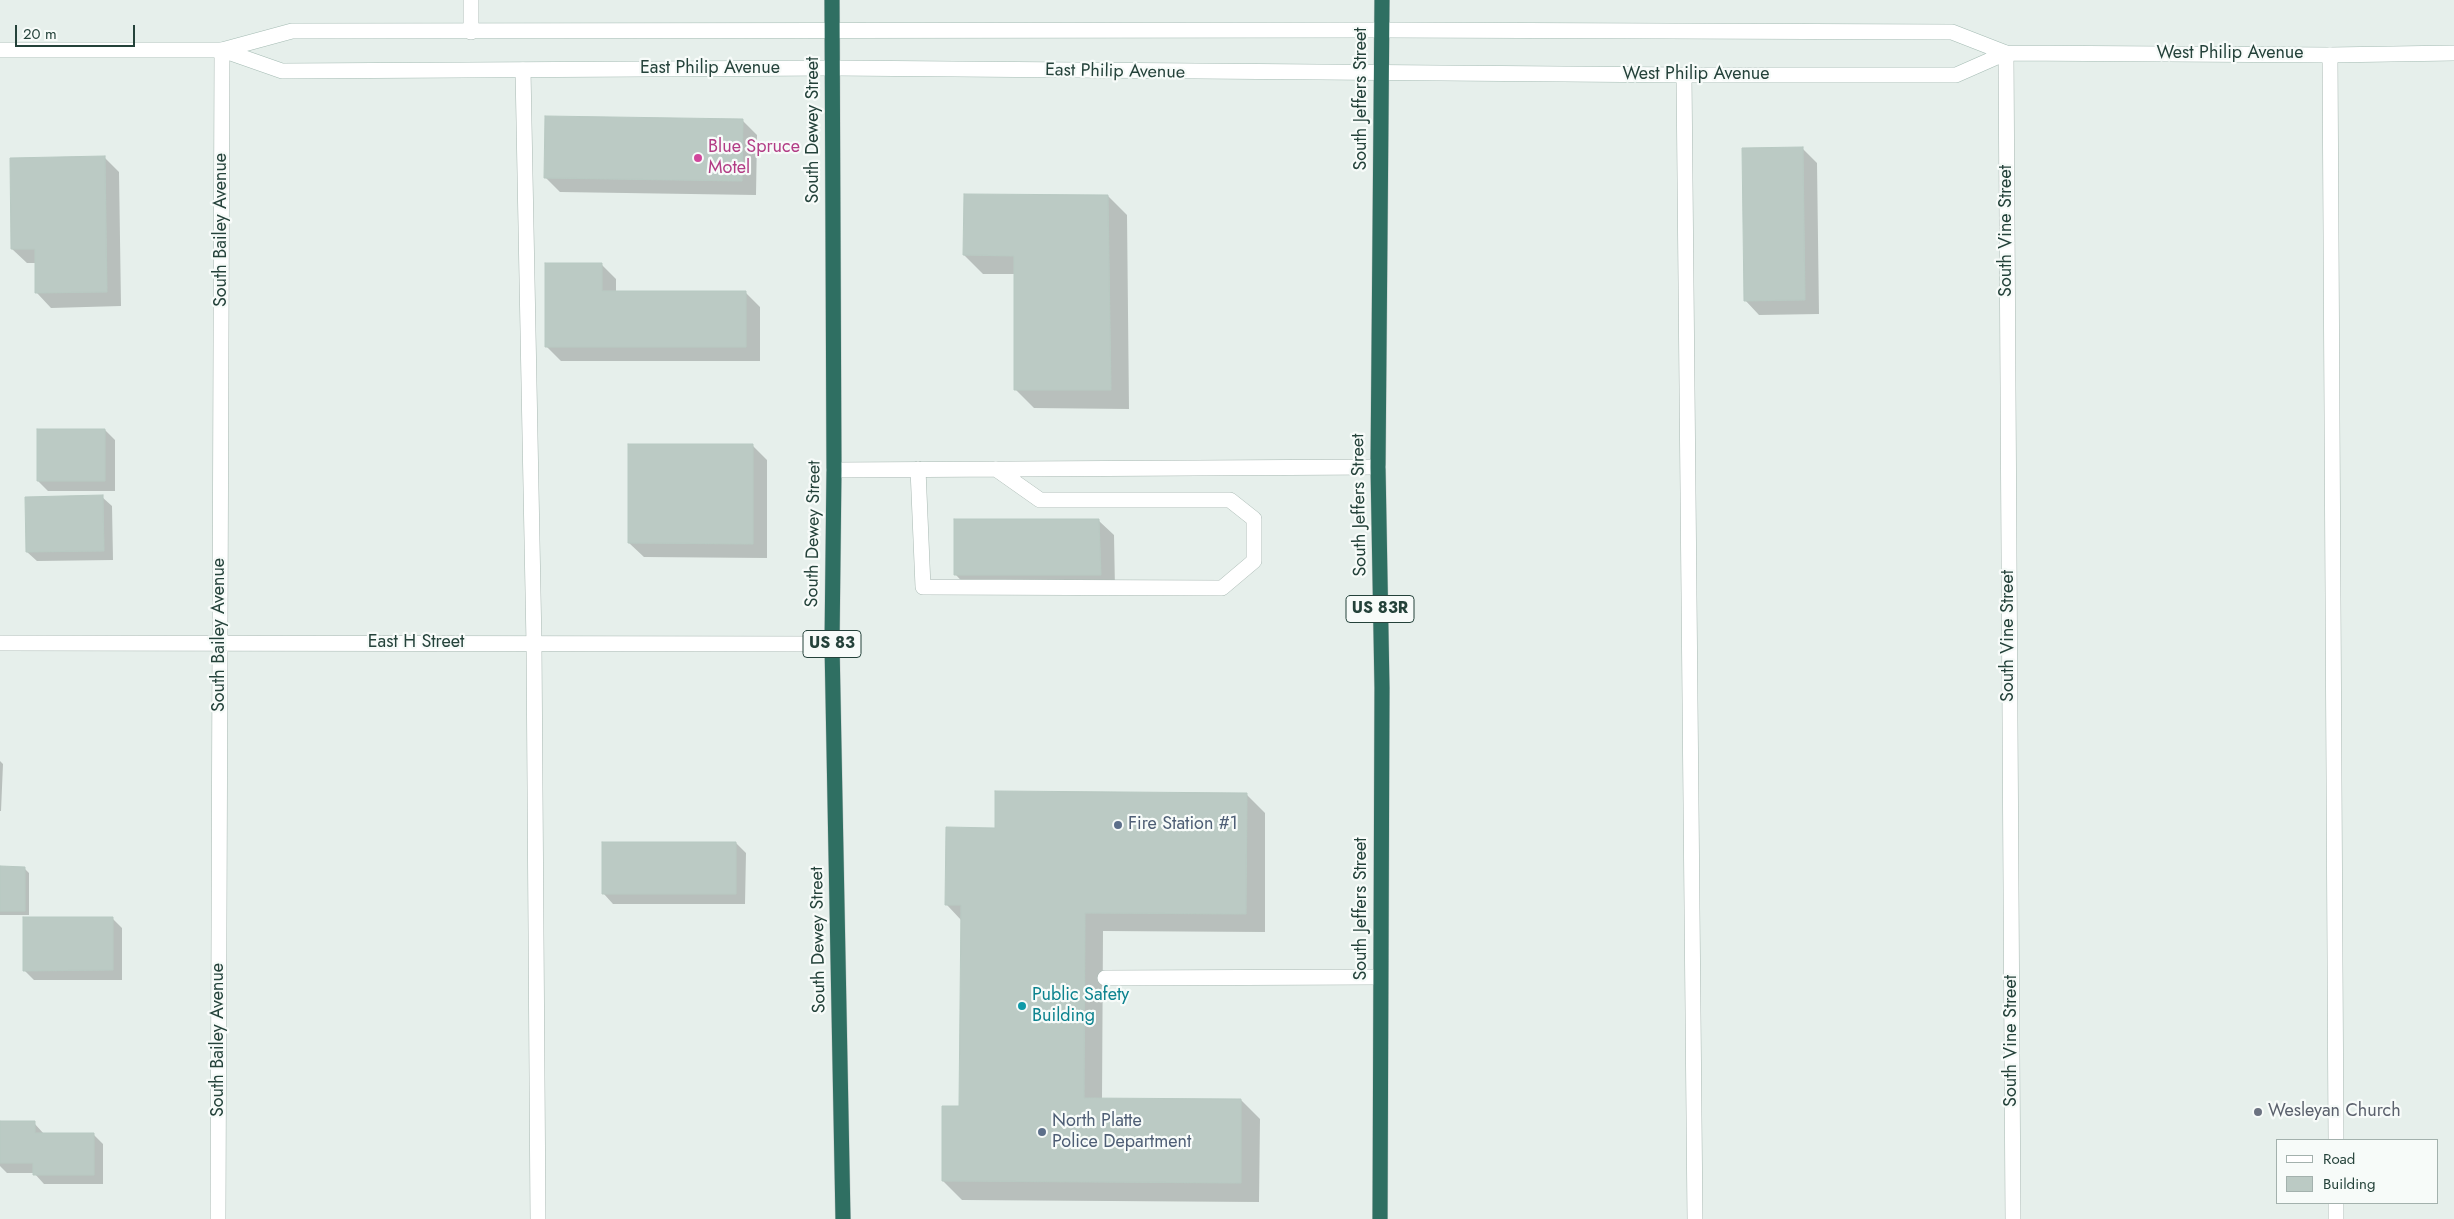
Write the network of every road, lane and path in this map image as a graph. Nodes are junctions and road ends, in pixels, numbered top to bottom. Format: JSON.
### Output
{"nodes":[{"id":1,"x":471,"y":0,"type":"edge"},
{"id":2,"x":832,"y":0,"type":"edge"},
{"id":3,"x":1382,"y":0,"type":"edge"},
{"id":4,"x":833,"y":29,"type":"junction"},
{"id":5,"x":1382,"y":30,"type":"junction"},
{"id":6,"x":471,"y":32,"type":"junction"},
{"id":7,"x":0,"y":50,"type":"edge"},
{"id":8,"x":222,"y":50,"type":"junction"},
{"id":9,"x":2006,"y":53,"type":"junction"},
{"id":10,"x":2454,"y":53,"type":"edge"},
{"id":11,"x":2330,"y":55,"type":"junction"},
{"id":12,"x":833,"y":68,"type":"junction"},
{"id":13,"x":524,"y":70,"type":"junction"},
{"id":14,"x":1382,"y":74,"type":"junction"},
{"id":15,"x":1684,"y":75,"type":"junction"},
{"id":16,"x":1378,"y":466,"type":"junction"},
{"id":17,"x":918,"y":469,"type":"junction"},
{"id":18,"x":996,"y":469,"type":"junction"},
{"id":19,"x":834,"y":470,"type":"junction"},
{"id":20,"x":0,"y":643,"type":"edge"},
{"id":21,"x":220,"y":643,"type":"junction"},
{"id":22,"x":534,"y":644,"type":"junction"},
{"id":23,"x":832,"y":644,"type":"junction"},
{"id":24,"x":1380,"y":977,"type":"junction"},
{"id":25,"x":1105,"y":978,"type":"dead end"},
{"id":26,"x":2336,"y":1139,"type":"edge"},
{"id":27,"x":2336,"y":1204,"type":"edge"},
{"id":28,"x":218,"y":1219,"type":"edge"},
{"id":29,"x":538,"y":1219,"type":"edge"},
{"id":30,"x":843,"y":1219,"type":"edge"},
{"id":31,"x":1380,"y":1219,"type":"edge"},
{"id":32,"x":1695,"y":1219,"type":"edge"},
{"id":33,"x":2013,"y":1219,"type":"edge"},
{"id":34,"x":2336,"y":1219,"type":"edge"}],
"edges":[{"from":1,"to":6,"type":"main road"},
{"from":2,"to":4,"type":"highway","name":"South Dewey Street","number":"US 83"},
{"from":3,"to":5,"type":"highway","name":"South Jeffers Street","number":"US 83R"},
{"from":4,"to":5,"type":"main road","name":"East Philip Avenue"},
{"from":4,"to":6,"type":"main road","name":"East Philip Avenue"},
{"from":4,"to":12,"type":"highway","name":"South Dewey Street","number":"US 83"},
{"from":5,"to":9,"type":"main road","name":"West Philip Avenue"},
{"from":5,"to":14,"type":"highway","name":"South Jeffers Street","number":"US 83R"},
{"from":6,"to":8,"type":"main road","name":"East Philip Avenue"},
{"from":7,"to":8,"type":"main road","name":"East Philip Avenue"},
{"from":8,"to":13,"type":"main road","name":"East Philip Avenue"},
{"from":8,"to":21,"type":"main road","name":"South Bailey Avenue"},
{"from":9,"to":11,"type":"main road","name":"West Philip Avenue"},
{"from":9,"to":15,"type":"main road","name":"West Philip Avenue"},
{"from":9,"to":33,"type":"main road","name":"South Vine Street"},
{"from":10,"to":11,"type":"main road","name":"West Philip Avenue"},
{"from":11,"to":26,"type":"main road"},
{"from":12,"to":13,"type":"main road","name":"East Philip Avenue"},
{"from":12,"to":14,"type":"main road","name":"East Philip Avenue"},
{"from":12,"to":19,"type":"highway","name":"South Dewey Street","number":"US 83"},
{"from":13,"to":22,"type":"main road"},
{"from":14,"to":15,"type":"main road","name":"West Philip Avenue"},
{"from":14,"to":16,"type":"highway","name":"South Jeffers Street","number":"US 83R"},
{"from":15,"to":32,"type":"main road"},
{"from":16,"to":18,"type":"main road"},
{"from":16,"to":24,"type":"highway","name":"South Jeffers Street","number":"US 83R"},
{"from":17,"to":18,"type":"main road"},
{"from":17,"to":18,"type":"main road"},
{"from":17,"to":19,"type":"main road"},
{"from":19,"to":23,"type":"highway","name":"South Dewey Street","number":"US 83"},
{"from":20,"to":21,"type":"main road","name":"East H Street"},
{"from":21,"to":22,"type":"main road","name":"East H Street"},
{"from":21,"to":28,"type":"main road","name":"South Bailey Avenue"},
{"from":22,"to":23,"type":"main road","name":"East H Street"},
{"from":22,"to":29,"type":"main road"},
{"from":23,"to":30,"type":"highway","name":"South Dewey Street","number":"US 83"},
{"from":24,"to":25,"type":"main road"},
{"from":24,"to":31,"type":"highway","name":"South Jeffers Street","number":"US 83R"},
{"from":27,"to":34,"type":"main road"}]}
